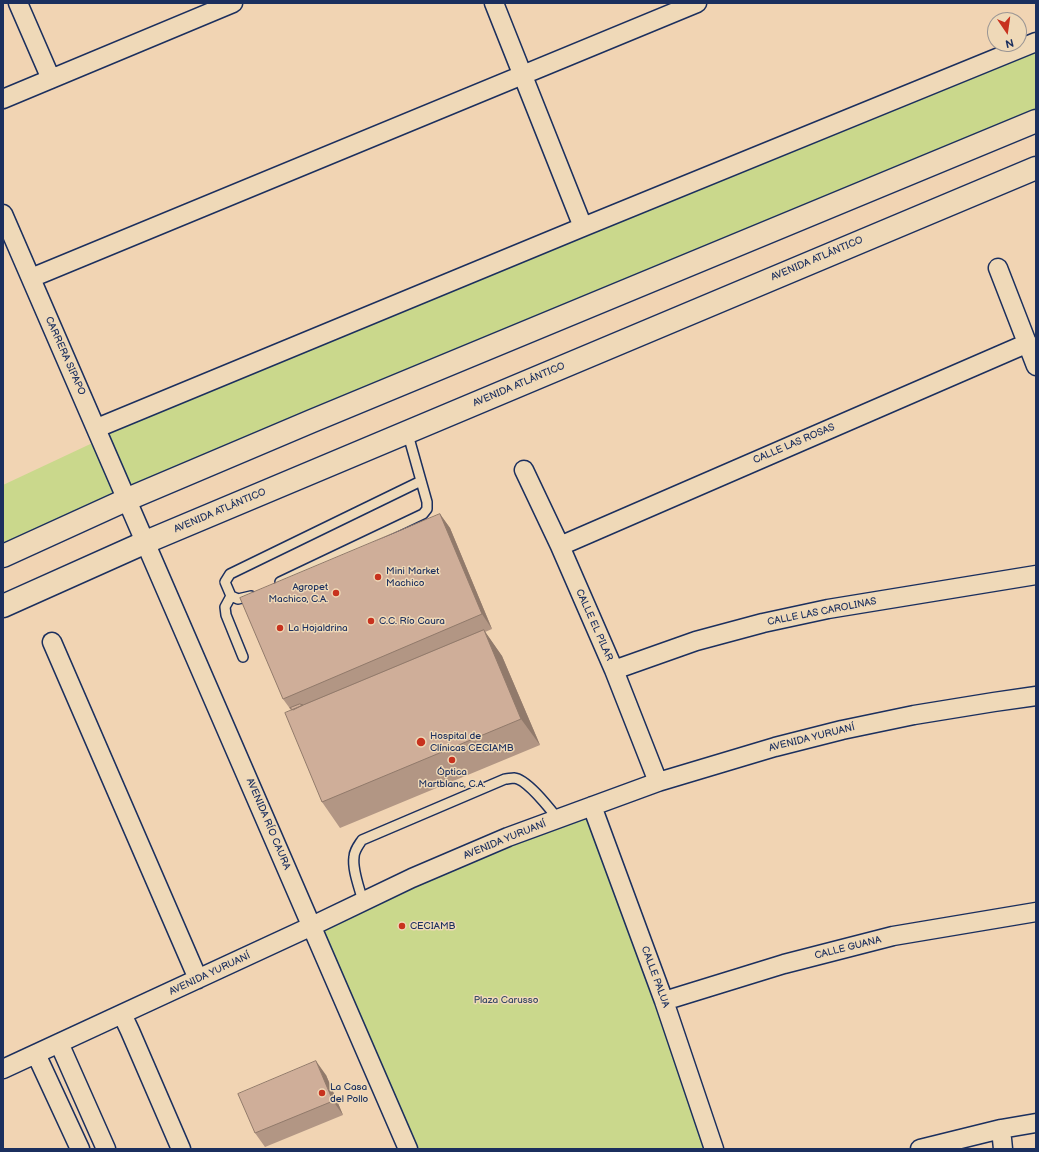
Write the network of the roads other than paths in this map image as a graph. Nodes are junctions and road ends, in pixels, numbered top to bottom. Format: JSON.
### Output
{"nodes":[{"id":1,"x":18,"y":3,"type":"edge"},
{"id":2,"x":233,"y":3,"type":"edge"},
{"id":3,"x":494,"y":3,"type":"edge"},
{"id":4,"x":697,"y":3,"type":"edge"},
{"id":5,"x":1036,"y":42,"type":"edge"},
{"id":6,"x":523,"y":75,"type":"junction"},
{"id":7,"x":51,"y":79,"type":"junction"},
{"id":8,"x":3,"y":99,"type":"edge"},
{"id":9,"x":1036,"y":121,"type":"edge"},
{"id":10,"x":1036,"y":168,"type":"edge"},
{"id":11,"x":3,"y":214,"type":"edge"},
{"id":12,"x":583,"y":227,"type":"junction"},
{"id":13,"x":998,"y":268,"type":"dead end"},
{"id":14,"x":31,"y":278,"type":"junction"},
{"id":15,"x":1028,"y":343,"type":"junction"},
{"id":16,"x":1036,"y":366,"type":"edge"},
{"id":17,"x":97,"y":428,"type":"junction"},
{"id":18,"x":408,"y":431,"type":"junction"},
{"id":19,"x":524,"y":470,"type":"dead end"},
{"id":20,"x":421,"y":481,"type":"junction"},
{"id":21,"x":128,"y":499,"type":"junction"},
{"id":22,"x":146,"y":542,"type":"junction"},
{"id":23,"x":560,"y":546,"type":"junction"},
{"id":24,"x":3,"y":556,"type":"edge"},
{"id":25,"x":1036,"y":575,"type":"edge"},
{"id":26,"x":274,"y":585,"type":"edge"},
{"id":27,"x":260,"y":591,"type":"edge"},
{"id":28,"x":230,"y":596,"type":"junction"},
{"id":29,"x":3,"y":606,"type":"edge"},
{"id":30,"x":52,"y":642,"type":"dead end"},
{"id":31,"x":243,"y":657,"type":"dead end"},
{"id":32,"x":614,"y":670,"type":"junction"},
{"id":33,"x":1036,"y":696,"type":"edge"},
{"id":34,"x":658,"y":782,"type":"junction"},
{"id":35,"x":592,"y":806,"type":"junction"},
{"id":36,"x":558,"y":819,"type":"junction"},
{"id":37,"x":363,"y":902,"type":"junction"},
{"id":38,"x":1036,"y":912,"type":"edge"},
{"id":39,"x":312,"y":926,"type":"junction"},
{"id":40,"x":198,"y":979,"type":"junction"},
{"id":41,"x":664,"y":1001,"type":"junction"},
{"id":42,"x":122,"y":1014,"type":"junction"},
{"id":43,"x":59,"y":1043,"type":"junction"},
{"id":44,"x":36,"y":1054,"type":"junction"},
{"id":45,"x":3,"y":1069,"type":"edge"},
{"id":46,"x":1036,"y":1123,"type":"edge"},
{"id":47,"x":1001,"y":1128,"type":"junction"},
{"id":48,"x":80,"y":1149,"type":"edge"},
{"id":49,"x":106,"y":1149,"type":"edge"},
{"id":50,"x":181,"y":1149,"type":"edge"},
{"id":51,"x":408,"y":1149,"type":"edge"},
{"id":52,"x":714,"y":1149,"type":"edge"},
{"id":53,"x":920,"y":1149,"type":"edge"},
{"id":54,"x":1003,"y":1149,"type":"edge"}],
"edges":[{"from":1,"to":7,"type":"street"},
{"from":2,"to":7,"type":"street"},
{"from":3,"to":6,"type":"street"},
{"from":4,"to":6,"type":"street"},
{"from":5,"to":12,"type":"street"},
{"from":6,"to":12,"type":"street"},
{"from":6,"to":14,"type":"street"},
{"from":7,"to":8,"type":"street"},
{"from":9,"to":21,"type":"main road"},
{"from":10,"to":18,"type":"main road","name":"AVENIDA ATLÁNTICO"},
{"from":11,"to":14,"type":"street","name":"CARRERA SIPAPO"},
{"from":12,"to":17,"type":"street"},
{"from":13,"to":15,"type":"street"},
{"from":14,"to":17,"type":"street","name":"CARRERA SIPAPO"},
{"from":15,"to":16,"type":"street"},
{"from":15,"to":23,"type":"street","name":"CALLE LAS ROSAS"},
{"from":17,"to":21,"type":"street","name":"CARRERA SIPAPO"},
{"from":18,"to":20,"type":"lane"},
{"from":18,"to":22,"type":"main road","name":"AVENIDA ATLÁNTICO"},
{"from":19,"to":23,"type":"street","name":"CALLE EL PILAR"},
{"from":20,"to":26,"type":"lane"},
{"from":20,"to":28,"type":"lane"},
{"from":21,"to":22,"type":"street","name":"AVENIDA RÍO CAURA"},
{"from":21,"to":24,"type":"main road"},
{"from":22,"to":29,"type":"main road","name":"AVENIDA ATLÁNTICO"},
{"from":22,"to":39,"type":"street","name":"AVENIDA RÍO CAURA"},
{"from":23,"to":32,"type":"street","name":"CALLE EL PILAR"},
{"from":25,"to":32,"type":"street","name":"CALLE LAS CAROLINAS"},
{"from":27,"to":28,"type":"lane"},
{"from":28,"to":31,"type":"lane"},
{"from":30,"to":40,"type":"street"},
{"from":32,"to":34,"type":"street","name":"CALLE EL PILAR"},
{"from":33,"to":34,"type":"street","name":"AVENIDA YURUANÍ"},
{"from":34,"to":35,"type":"street","name":"AVENIDA YURUANÍ"},
{"from":35,"to":36,"type":"street","name":"AVENIDA YURUANÍ"},
{"from":35,"to":41,"type":"street","name":"CALLE PALUA"},
{"from":36,"to":37,"type":"street","name":"AVENIDA YURUANÍ"},
{"from":36,"to":37,"type":"lane"},
{"from":37,"to":39,"type":"street","name":"AVENIDA YURUANÍ"},
{"from":38,"to":41,"type":"street","name":"CALLE GUANA"},
{"from":39,"to":40,"type":"street","name":"AVENIDA YURUANÍ"},
{"from":39,"to":51,"type":"street","name":"AVENIDA RÍO CAURA"},
{"from":40,"to":42,"type":"street","name":"AVENIDA YURUANÍ"},
{"from":41,"to":52,"type":"street","name":"CALLE PALUA"},
{"from":42,"to":43,"type":"street","name":"AVENIDA YURUANÍ"},
{"from":42,"to":50,"type":"street"},
{"from":43,"to":44,"type":"street","name":"AVENIDA YURUANÍ"},
{"from":43,"to":49,"type":"street"},
{"from":44,"to":45,"type":"street","name":"AVENIDA YURUANÍ"},
{"from":44,"to":48,"type":"street"},
{"from":46,"to":47,"type":"street"},
{"from":47,"to":53,"type":"street"},
{"from":47,"to":54,"type":"street"}]}
